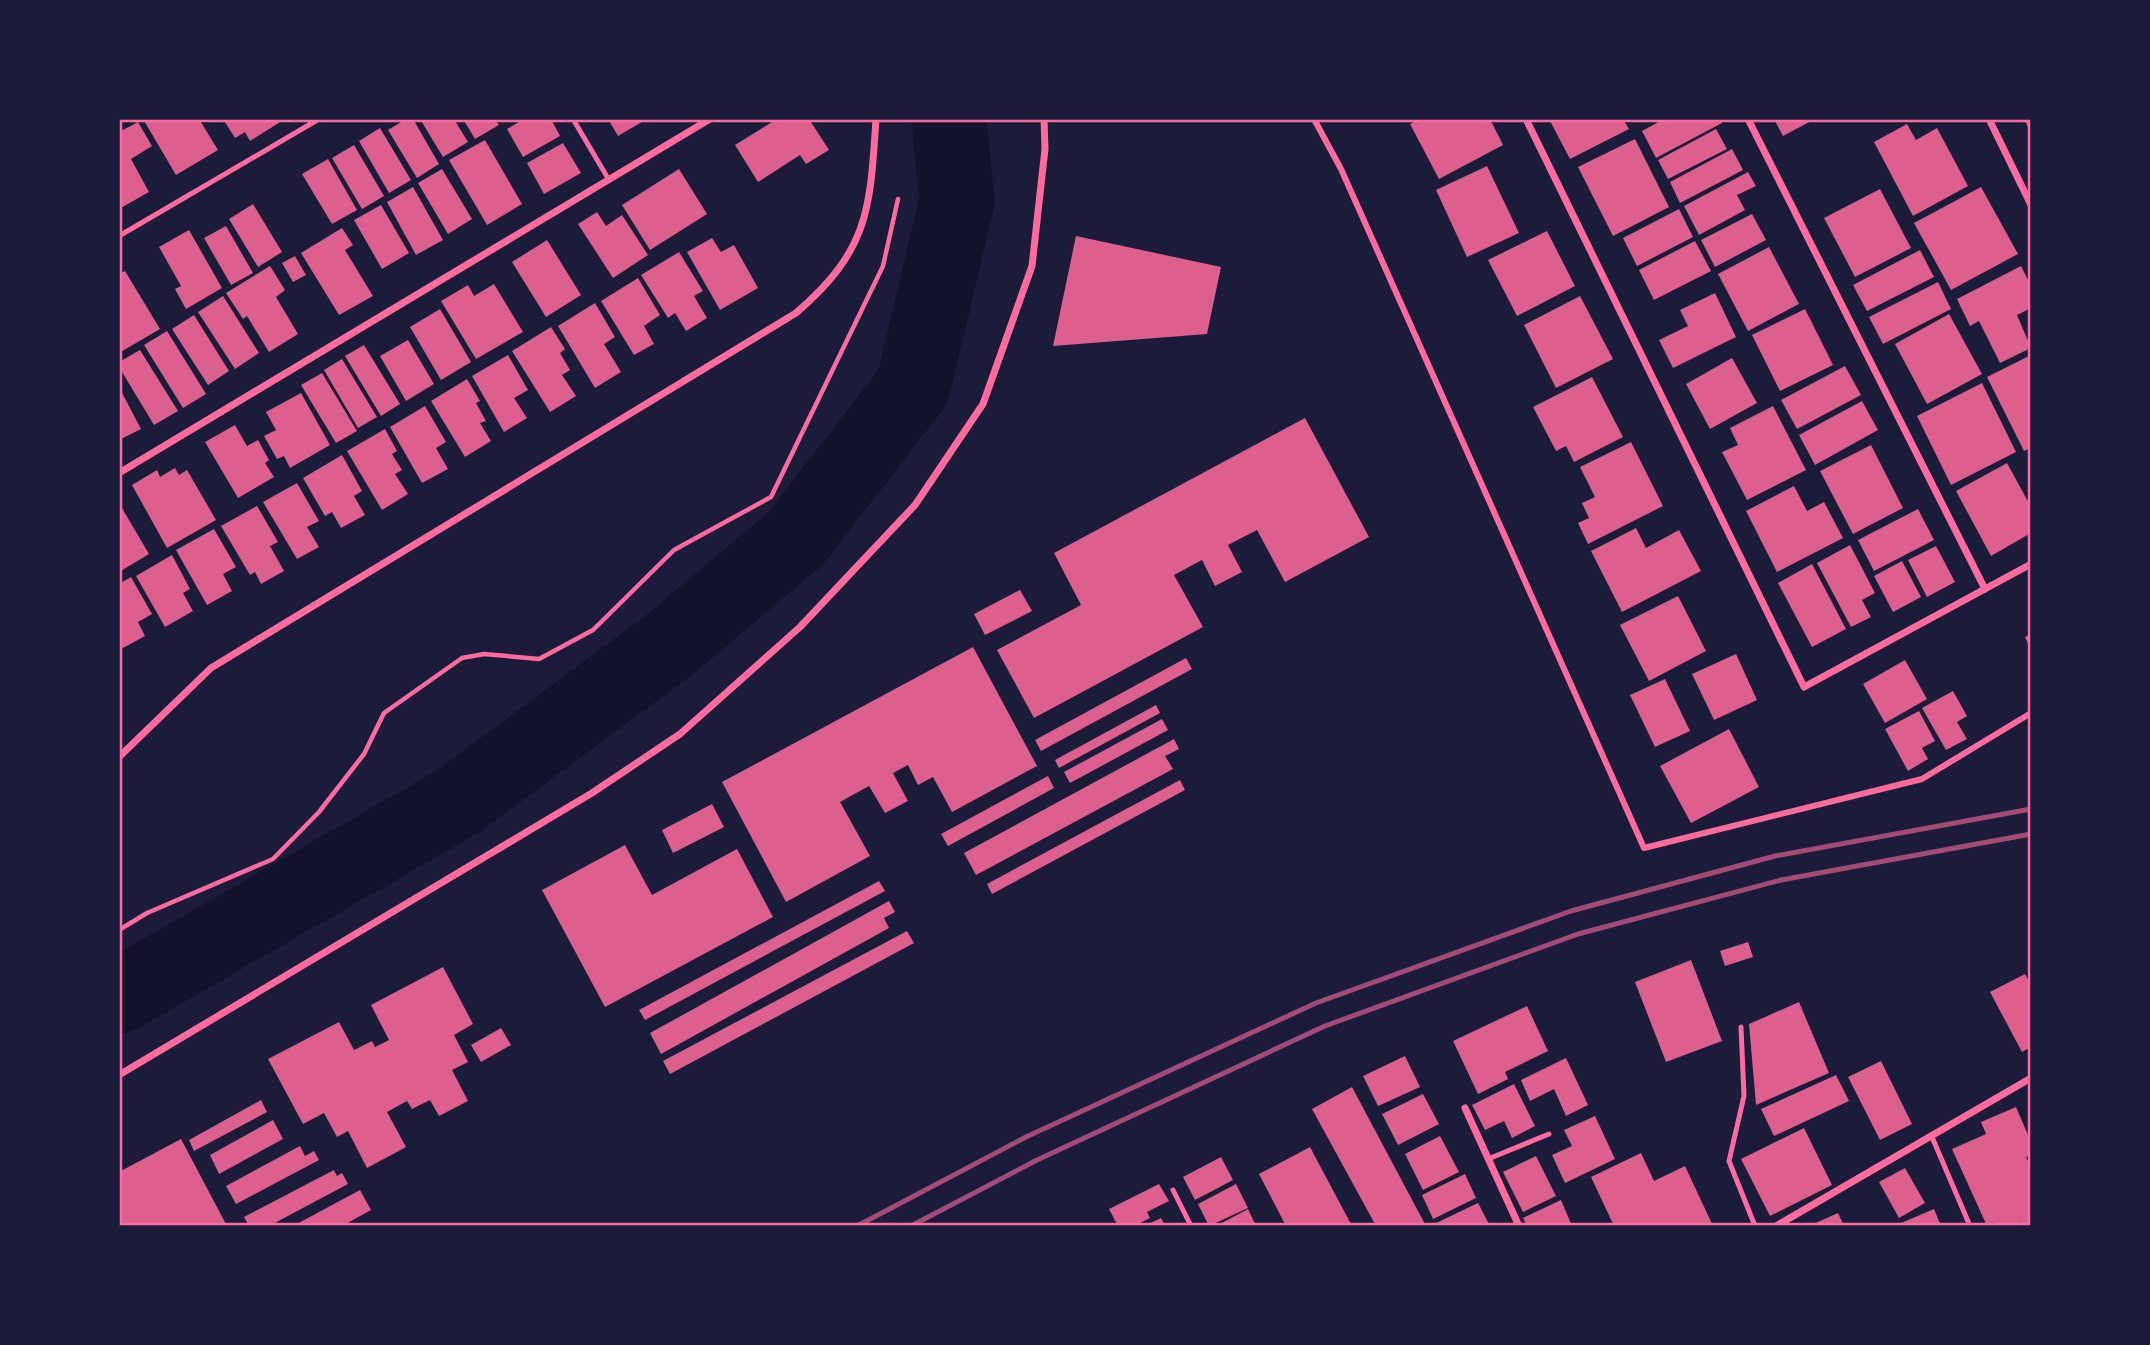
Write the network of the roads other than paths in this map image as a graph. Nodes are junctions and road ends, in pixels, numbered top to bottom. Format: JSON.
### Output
{"nodes":[{"id":1,"x":319,"y":119,"type":"edge"},
{"id":2,"x":573,"y":119,"type":"edge"},
{"id":3,"x":710,"y":119,"type":"edge"},
{"id":4,"x":876,"y":119,"type":"edge"},
{"id":5,"x":1044,"y":119,"type":"edge"},
{"id":6,"x":1314,"y":119,"type":"edge"},
{"id":7,"x":1526,"y":119,"type":"edge"},
{"id":8,"x":1748,"y":119,"type":"edge"},
{"id":9,"x":1989,"y":119,"type":"edge"},
{"id":10,"x":609,"y":180,"type":"junction"},
{"id":11,"x":2031,"y":205,"type":"edge"},
{"id":12,"x":119,"y":236,"type":"edge"},
{"id":13,"x":119,"y":473,"type":"edge"},
{"id":14,"x":2031,"y":564,"type":"edge"},
{"id":15,"x":1985,"y":589,"type":"junction"},
{"id":16,"x":2031,"y":713,"type":"edge"},
{"id":17,"x":119,"y":757,"type":"edge"},
{"id":18,"x":1741,"y":1027,"type":"dead end"},
{"id":19,"x":119,"y":1075,"type":"edge"},
{"id":20,"x":2031,"y":1078,"type":"edge"},
{"id":21,"x":1465,"y":1108,"type":"dead end"},
{"id":22,"x":1549,"y":1134,"type":"dead end"},
{"id":23,"x":1932,"y":1137,"type":"junction"},
{"id":24,"x":1488,"y":1159,"type":"junction"},
{"id":25,"x":1173,"y":1190,"type":"dead end"},
{"id":26,"x":1191,"y":1226,"type":"edge"},
{"id":27,"x":1519,"y":1226,"type":"edge"},
{"id":28,"x":1755,"y":1226,"type":"edge"},
{"id":29,"x":1776,"y":1226,"type":"edge"},
{"id":30,"x":1970,"y":1226,"type":"edge"}],
"edges":[{"from":1,"to":12,"type":"lane"},
{"from":2,"to":10,"type":"lane"},
{"from":3,"to":10,"type":"street"},
{"from":4,"to":17,"type":"street"},
{"from":5,"to":19,"type":"street"},
{"from":6,"to":16,"type":"street"},
{"from":7,"to":15,"type":"street"},
{"from":8,"to":15,"type":"street"},
{"from":9,"to":11,"type":"street"},
{"from":10,"to":13,"type":"street"},
{"from":14,"to":15,"type":"street"},
{"from":18,"to":28,"type":"lane"},
{"from":20,"to":23,"type":"street"},
{"from":21,"to":24,"type":"street"},
{"from":22,"to":24,"type":"lane"},
{"from":23,"to":29,"type":"street"},
{"from":23,"to":30,"type":"lane"},
{"from":24,"to":27,"type":"street"},
{"from":25,"to":26,"type":"lane"}]}
